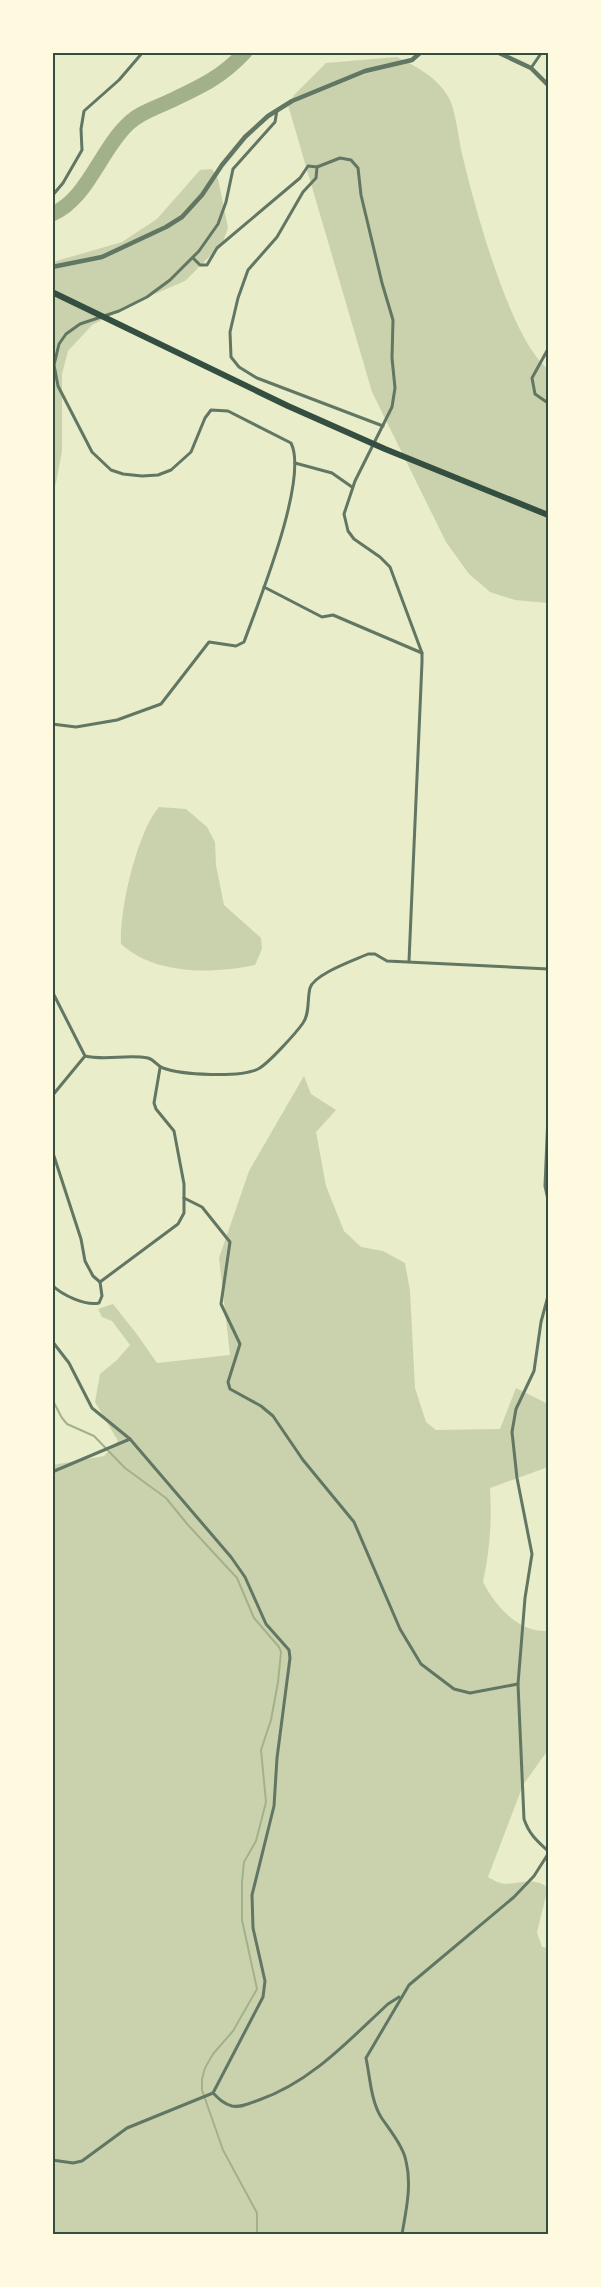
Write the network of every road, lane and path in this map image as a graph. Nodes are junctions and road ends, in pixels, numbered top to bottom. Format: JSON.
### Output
{"nodes":[{"id":1,"x":77,"y":52,"type":"edge"},
{"id":2,"x":83,"y":52,"type":"edge"},
{"id":3,"x":143,"y":52,"type":"edge"},
{"id":4,"x":421,"y":52,"type":"edge"},
{"id":5,"x":497,"y":52,"type":"edge"},
{"id":6,"x":542,"y":52,"type":"edge"},
{"id":7,"x":531,"y":68,"type":"junction"},
{"id":8,"x":549,"y":85,"type":"edge"},
{"id":9,"x":277,"y":110,"type":"junction"},
{"id":10,"x":317,"y":167,"type":"junction"},
{"id":11,"x":52,"y":196,"type":"edge"},
{"id":12,"x":193,"y":258,"type":"junction"},
{"id":13,"x":52,"y":267,"type":"edge"},
{"id":14,"x":52,"y":292,"type":"edge"},
{"id":15,"x":549,"y":349,"type":"edge"},
{"id":16,"x":549,"y":403,"type":"edge"},
{"id":17,"x":382,"y":427,"type":"junction"},
{"id":18,"x":295,"y":463,"type":"junction"},
{"id":19,"x":352,"y":488,"type":"junction"},
{"id":20,"x":549,"y":515,"type":"edge"},
{"id":21,"x":264,"y":587,"type":"junction"},
{"id":22,"x":422,"y":653,"type":"junction"},
{"id":23,"x":52,"y":724,"type":"edge"},
{"id":24,"x":409,"y":962,"type":"junction"},
{"id":25,"x":549,"y":969,"type":"edge"},
{"id":26,"x":52,"y":991,"type":"edge"},
{"id":27,"x":85,"y":1056,"type":"junction"},
{"id":28,"x":160,"y":1068,"type":"junction"},
{"id":29,"x":52,"y":1096,"type":"edge"},
{"id":30,"x":549,"y":1115,"type":"edge"},
{"id":31,"x":52,"y":1150,"type":"edge"},
{"id":32,"x":184,"y":1198,"type":"junction"},
{"id":33,"x":549,"y":1200,"type":"edge"},
{"id":34,"x":100,"y":1282,"type":"junction"},
{"id":35,"x":52,"y":1285,"type":"edge"},
{"id":36,"x":549,"y":1296,"type":"edge"},
{"id":37,"x":52,"y":1341,"type":"edge"},
{"id":38,"x":130,"y":1439,"type":"junction"},
{"id":39,"x":52,"y":1472,"type":"edge"},
{"id":40,"x":518,"y":1684,"type":"junction"},
{"id":41,"x":549,"y":1852,"type":"edge"},
{"id":42,"x":401,"y":1996,"type":"junction"},
{"id":43,"x":213,"y":2093,"type":"junction"},
{"id":44,"x":52,"y":2160,"type":"edge"},
{"id":45,"x":402,"y":2235,"type":"edge"}],
"edges":[{"from":1,"to":2,"type":"street"},
{"from":3,"to":11,"type":"street"},
{"from":4,"to":9,"type":"street"},
{"from":5,"to":7,"type":"street"},
{"from":6,"to":7,"type":"street"},
{"from":7,"to":8,"type":"street"},
{"from":9,"to":12,"type":"street"},
{"from":9,"to":13,"type":"street"},
{"from":10,"to":12,"type":"street"},
{"from":10,"to":17,"type":"street"},
{"from":10,"to":17,"type":"street"},
{"from":12,"to":18,"type":"street"},
{"from":14,"to":20,"type":"highway"},
{"from":15,"to":16,"type":"street"},
{"from":17,"to":19,"type":"street"},
{"from":18,"to":19,"type":"street"},
{"from":18,"to":21,"type":"street"},
{"from":19,"to":22,"type":"street"},
{"from":21,"to":22,"type":"street"},
{"from":21,"to":23,"type":"street"},
{"from":22,"to":24,"type":"street"},
{"from":24,"to":25,"type":"street"},
{"from":24,"to":28,"type":"street"},
{"from":26,"to":27,"type":"street"},
{"from":27,"to":28,"type":"street"},
{"from":27,"to":29,"type":"street"},
{"from":28,"to":32,"type":"street"},
{"from":30,"to":33,"type":"street"},
{"from":31,"to":34,"type":"street"},
{"from":32,"to":34,"type":"street"},
{"from":32,"to":40,"type":"street"},
{"from":34,"to":35,"type":"street"},
{"from":36,"to":40,"type":"street"},
{"from":37,"to":38,"type":"street"},
{"from":38,"to":39,"type":"street"},
{"from":38,"to":43,"type":"street"},
{"from":40,"to":41,"type":"street"},
{"from":41,"to":42,"type":"street"},
{"from":42,"to":43,"type":"street"},
{"from":42,"to":45,"type":"street"},
{"from":43,"to":44,"type":"street"}]}
